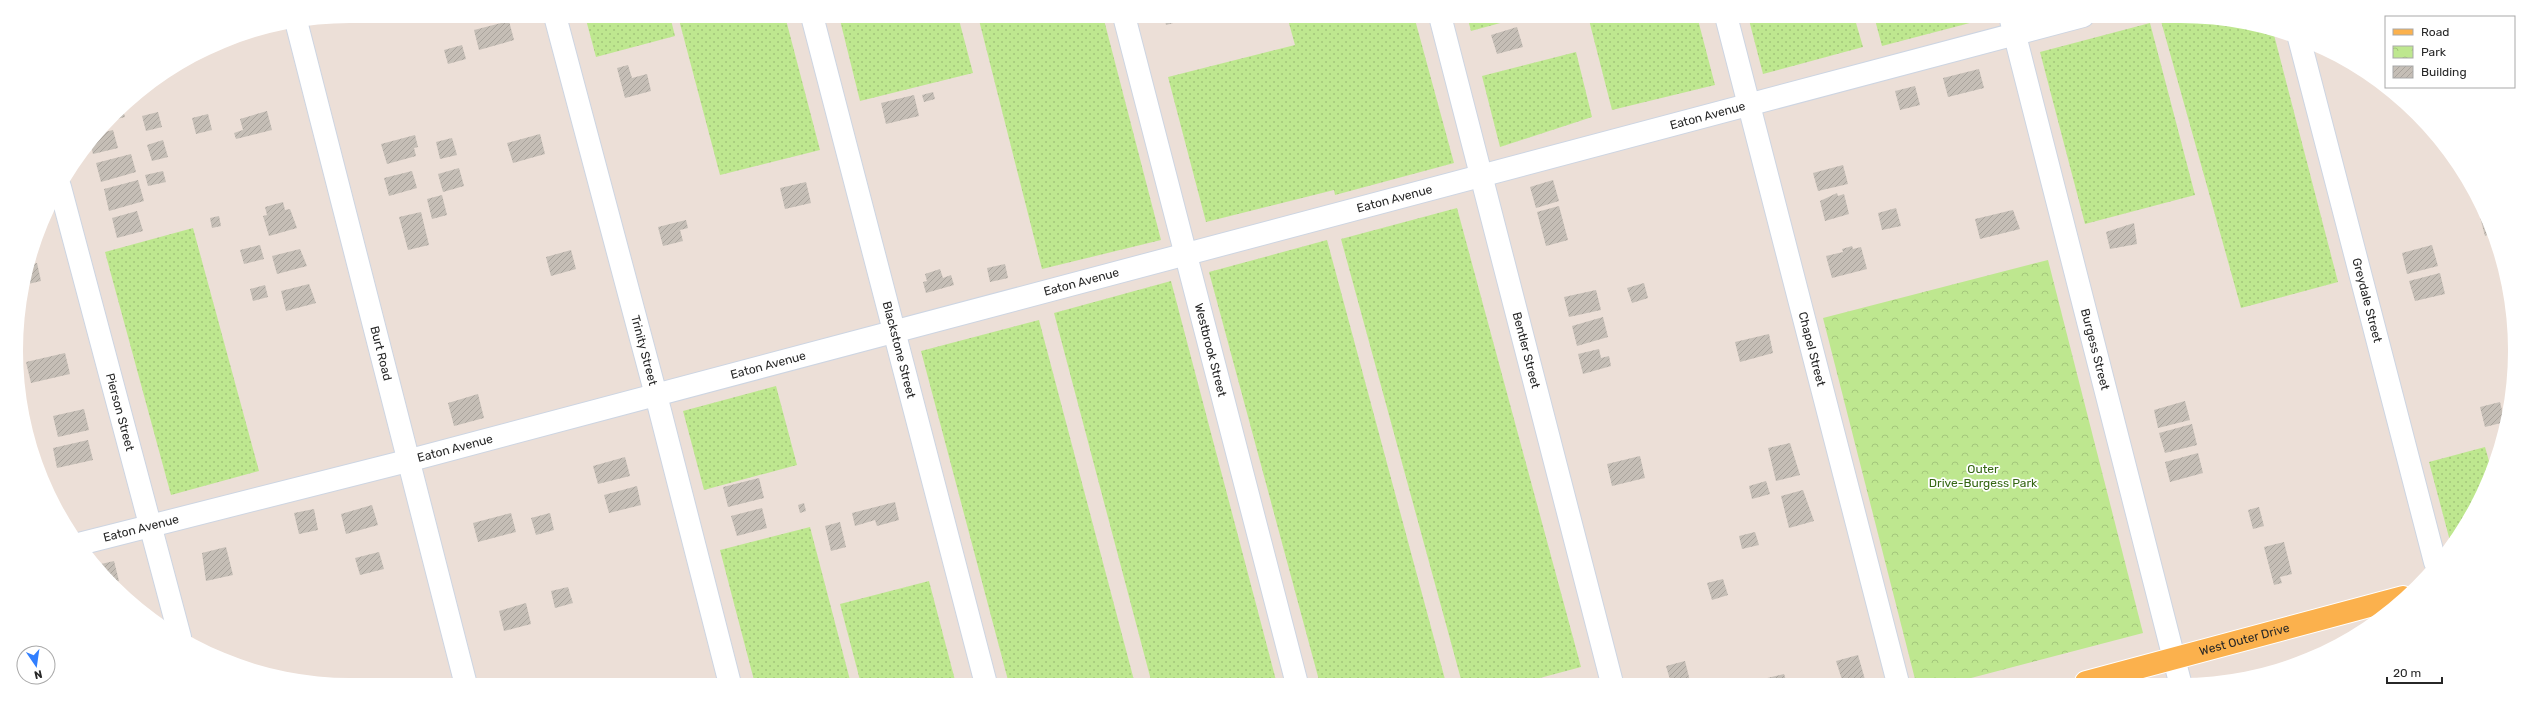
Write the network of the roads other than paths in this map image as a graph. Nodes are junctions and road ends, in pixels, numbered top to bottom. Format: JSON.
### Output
{"nodes":[{"id":1,"x":557,"y":23,"type":"edge"},
{"id":2,"x":814,"y":23,"type":"edge"},
{"id":3,"x":1126,"y":23,"type":"edge"},
{"id":4,"x":1442,"y":23,"type":"edge"},
{"id":5,"x":1728,"y":23,"type":"edge"},
{"id":6,"x":2029,"y":23,"type":"edge"},
{"id":7,"x":2013,"y":25,"type":"edge"},
{"id":8,"x":298,"y":27,"type":"edge"},
{"id":9,"x":2301,"y":46,"type":"edge"},
{"id":10,"x":1750,"y":105,"type":"junction"},
{"id":11,"x":1482,"y":176,"type":"junction"},
{"id":12,"x":62,"y":196,"type":"edge"},
{"id":13,"x":1187,"y":255,"type":"junction"},
{"id":14,"x":894,"y":332,"type":"junction"},
{"id":15,"x":656,"y":395,"type":"junction"},
{"id":16,"x":407,"y":461,"type":"junction"},
{"id":17,"x":151,"y":526,"type":"junction"},
{"id":18,"x":85,"y":542,"type":"edge"},
{"id":19,"x":2434,"y":558,"type":"edge"},
{"id":20,"x":2392,"y":600,"type":"edge"},
{"id":21,"x":178,"y":628,"type":"edge"},
{"id":22,"x":2174,"y":660,"type":"junction"},
{"id":23,"x":464,"y":678,"type":"edge"},
{"id":24,"x":728,"y":678,"type":"edge"},
{"id":25,"x":984,"y":678,"type":"edge"},
{"id":26,"x":1295,"y":678,"type":"edge"},
{"id":27,"x":1611,"y":678,"type":"edge"},
{"id":28,"x":1897,"y":678,"type":"edge"},
{"id":29,"x":2102,"y":678,"type":"edge"},
{"id":30,"x":2179,"y":678,"type":"edge"}],
"edges":[{"from":1,"to":15,"type":"street","name":"Trinity Street"},
{"from":2,"to":14,"type":"street","name":"Blackstone Street"},
{"from":3,"to":13,"type":"street","name":"Westbrook Street"},
{"from":4,"to":11,"type":"street","name":"Bentler Street"},
{"from":5,"to":10,"type":"street","name":"Chapel Street"},
{"from":6,"to":7,"type":"street","name":"Eaton Avenue"},
{"from":7,"to":10,"type":"street","name":"Eaton Avenue"},
{"from":7,"to":22,"type":"street","name":"Burgess Street"},
{"from":8,"to":16,"type":"street","name":"Burt Road"},
{"from":9,"to":19,"type":"street","name":"Greydale Street"},
{"from":10,"to":11,"type":"street","name":"Eaton Avenue"},
{"from":10,"to":28,"type":"street","name":"Chapel Street"},
{"from":11,"to":13,"type":"street","name":"Eaton Avenue"},
{"from":11,"to":27,"type":"street","name":"Bentler Street"},
{"from":12,"to":17,"type":"street","name":"Pierson Street"},
{"from":13,"to":14,"type":"street","name":"Eaton Avenue"},
{"from":13,"to":26,"type":"street","name":"Westbrook Street"},
{"from":14,"to":15,"type":"street","name":"Eaton Avenue"},
{"from":14,"to":25,"type":"street","name":"Blackstone Street"},
{"from":15,"to":16,"type":"street","name":"Eaton Avenue"},
{"from":15,"to":24,"type":"street","name":"Trinity Street"},
{"from":16,"to":17,"type":"street","name":"Eaton Avenue"},
{"from":16,"to":23,"type":"street","name":"Burt Road"},
{"from":17,"to":18,"type":"street","name":"Eaton Avenue"},
{"from":17,"to":21,"type":"street","name":"Pierson Street"},
{"from":20,"to":22,"type":"main road","name":"West Outer Drive"},
{"from":22,"to":29,"type":"main road","name":"West Outer Drive"},
{"from":22,"to":30,"type":"street","name":"Burgess Street"}]}
